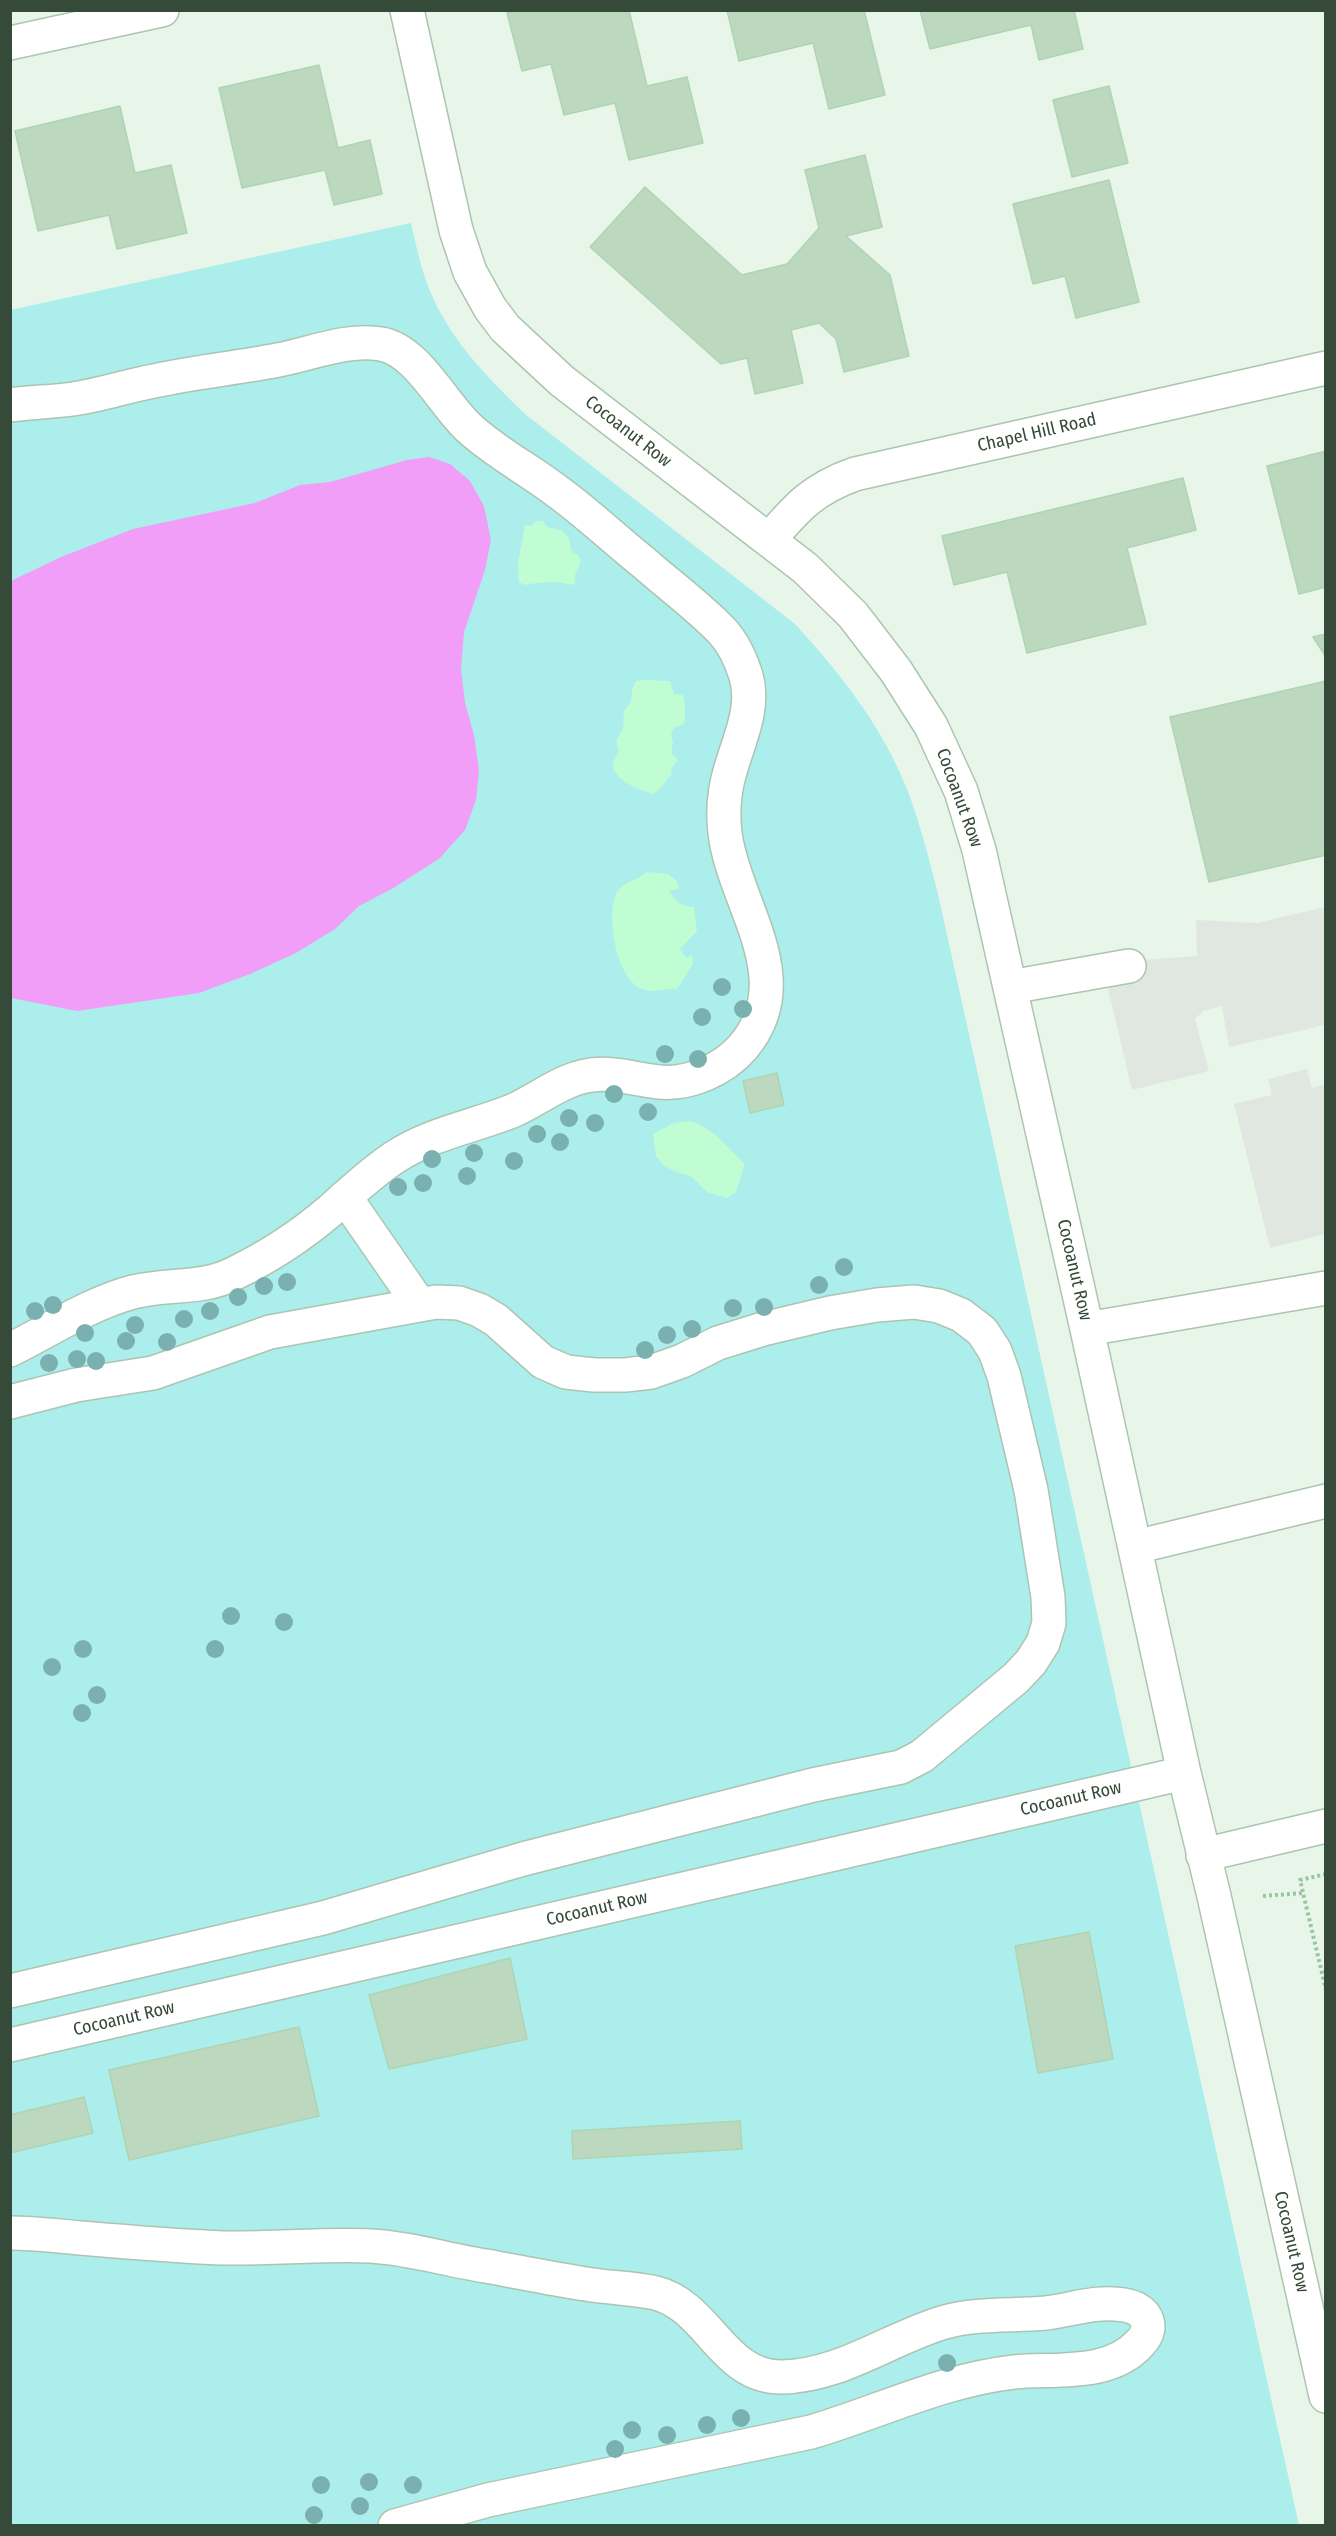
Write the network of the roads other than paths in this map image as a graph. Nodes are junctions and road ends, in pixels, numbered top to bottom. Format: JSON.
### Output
{"nodes":[{"id":1,"x":162,"y":10,"type":"edge"},
{"id":2,"x":407,"y":10,"type":"edge"},
{"id":3,"x":10,"y":43,"type":"edge"},
{"id":4,"x":1326,"y":369,"type":"edge"},
{"id":5,"x":10,"y":405,"type":"edge"},
{"id":6,"x":769,"y":540,"type":"junction"},
{"id":7,"x":1129,"y":966,"type":"dead end"},
{"id":8,"x":1010,"y":987,"type":"junction"},
{"id":9,"x":345,"y":1197,"type":"junction"},
{"id":10,"x":1326,"y":1288,"type":"edge"},
{"id":11,"x":419,"y":1304,"type":"junction"},
{"id":12,"x":1087,"y":1329,"type":"junction"},
{"id":13,"x":10,"y":1350,"type":"edge"},
{"id":14,"x":10,"y":1402,"type":"edge"},
{"id":15,"x":1326,"y":1501,"type":"edge"},
{"id":16,"x":1135,"y":1548,"type":"junction"},
{"id":17,"x":1184,"y":1773,"type":"junction"},
{"id":18,"x":1326,"y":1826,"type":"edge"},
{"id":19,"x":1203,"y":1855,"type":"junction"},
{"id":20,"x":10,"y":1991,"type":"edge"},
{"id":21,"x":10,"y":2045,"type":"edge"},
{"id":22,"x":10,"y":2234,"type":"edge"},
{"id":23,"x":1326,"y":2396,"type":"edge"},
{"id":24,"x":395,"y":2526,"type":"edge"}],
"edges":[{"from":1,"to":3,"type":"street"},
{"from":2,"to":6,"type":"street","name":"Cocoanut Row"},
{"from":4,"to":6,"type":"street","name":"Chapel Hill Road"},
{"from":5,"to":9,"type":"street"},
{"from":6,"to":8,"type":"street","name":"Cocoanut Row"},
{"from":7,"to":8,"type":"street"},
{"from":8,"to":12,"type":"street","name":"Cocoanut Row"},
{"from":9,"to":11,"type":"street"},
{"from":9,"to":13,"type":"street"},
{"from":10,"to":12,"type":"street"},
{"from":11,"to":14,"type":"street"},
{"from":11,"to":20,"type":"street"},
{"from":12,"to":16,"type":"street","name":"Cocoanut Row"},
{"from":15,"to":16,"type":"street"},
{"from":16,"to":17,"type":"street","name":"Cocoanut Row"},
{"from":17,"to":19,"type":"street","name":"Cocoanut Row"},
{"from":17,"to":21,"type":"street","name":"Cocoanut Row"},
{"from":18,"to":19,"type":"street"},
{"from":19,"to":23,"type":"street","name":"Cocoanut Row"},
{"from":22,"to":24,"type":"street"}]}
